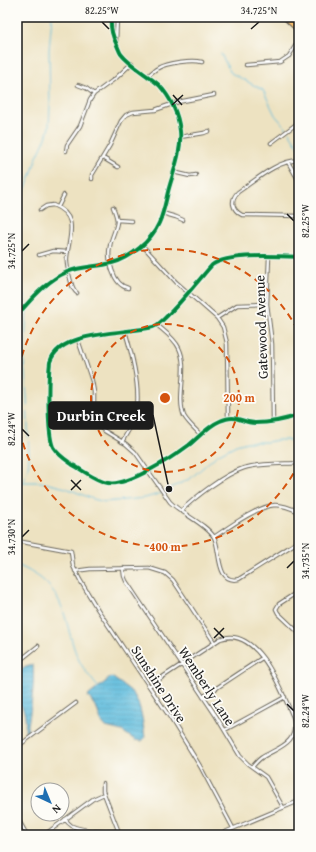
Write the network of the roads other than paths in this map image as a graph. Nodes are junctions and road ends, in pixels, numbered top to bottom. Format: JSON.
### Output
{"nodes":[{"id":1,"x":111,"y":17,"type":"edge"},
{"id":2,"x":117,"y":17,"type":"edge"},
{"id":3,"x":284,"y":17,"type":"edge"},
{"id":4,"x":299,"y":31,"type":"edge"},
{"id":5,"x":299,"y":40,"type":"edge"},
{"id":6,"x":116,"y":43,"type":"junction"},
{"id":7,"x":202,"y":62,"type":"dead end"},
{"id":8,"x":132,"y":63,"type":"junction"},
{"id":9,"x":246,"y":65,"type":"dead end"},
{"id":10,"x":148,"y":76,"type":"junction"},
{"id":11,"x":299,"y":80,"type":"edge"},
{"id":12,"x":78,"y":85,"type":"dead end"},
{"id":13,"x":94,"y":94,"type":"junction"},
{"id":14,"x":214,"y":95,"type":"dead end"},
{"id":15,"x":299,"y":96,"type":"edge"},
{"id":16,"x":172,"y":104,"type":"junction"},
{"id":17,"x":299,"y":122,"type":"edge"},
{"id":18,"x":210,"y":131,"type":"dead end"},
{"id":19,"x":180,"y":137,"type":"junction"},
{"id":20,"x":271,"y":143,"type":"dead end"},
{"id":21,"x":66,"y":152,"type":"dead end"},
{"id":22,"x":103,"y":158,"type":"junction"},
{"id":23,"x":299,"y":160,"type":"edge"},
{"id":24,"x":288,"y":162,"type":"junction"},
{"id":25,"x":118,"y":167,"type":"dead end"},
{"id":26,"x":173,"y":172,"type":"junction"},
{"id":27,"x":196,"y":175,"type":"dead end"},
{"id":28,"x":92,"y":179,"type":"dead end"},
{"id":29,"x":299,"y":181,"type":"edge"},
{"id":30,"x":64,"y":195,"type":"dead end"},
{"id":31,"x":58,"y":207,"type":"junction"},
{"id":32,"x":113,"y":207,"type":"dead end"},
{"id":33,"x":40,"y":210,"type":"dead end"},
{"id":34,"x":162,"y":213,"type":"junction"},
{"id":35,"x":299,"y":216,"type":"edge"},
{"id":36,"x":117,"y":220,"type":"junction"},
{"id":37,"x":183,"y":220,"type":"dead end"},
{"id":38,"x":132,"y":221,"type":"dead end"},
{"id":39,"x":142,"y":245,"type":"junction"},
{"id":40,"x":68,"y":252,"type":"junction"},
{"id":41,"x":39,"y":255,"type":"dead end"},
{"id":42,"x":269,"y":257,"type":"junction"},
{"id":43,"x":299,"y":257,"type":"edge"},
{"id":44,"x":111,"y":263,"type":"junction"},
{"id":45,"x":68,"y":271,"type":"junction"},
{"id":46,"x":128,"y":288,"type":"dead end"},
{"id":47,"x":76,"y":292,"type":"dead end"},
{"id":48,"x":188,"y":292,"type":"junction"},
{"id":49,"x":267,"y":304,"type":"junction"},
{"id":50,"x":17,"y":315,"type":"edge"},
{"id":51,"x":217,"y":318,"type":"junction"},
{"id":52,"x":157,"y":326,"type":"junction"},
{"id":53,"x":125,"y":331,"type":"junction"},
{"id":54,"x":78,"y":340,"type":"junction"},
{"id":55,"x":299,"y":415,"type":"edge"},
{"id":56,"x":228,"y":418,"type":"junction"},
{"id":57,"x":273,"y":421,"type":"junction"},
{"id":58,"x":201,"y":435,"type":"junction"},
{"id":59,"x":122,"y":442,"type":"junction"},
{"id":60,"x":299,"y":463,"type":"edge"},
{"id":61,"x":148,"y":470,"type":"junction"},
{"id":62,"x":181,"y":511,"type":"junction"},
{"id":63,"x":299,"y":512,"type":"edge"},
{"id":64,"x":214,"y":537,"type":"junction"},
{"id":65,"x":17,"y":541,"type":"edge"},
{"id":66,"x":299,"y":541,"type":"edge"},
{"id":67,"x":123,"y":568,"type":"junction"},
{"id":68,"x":75,"y":571,"type":"junction"},
{"id":69,"x":299,"y":591,"type":"edge"},
{"id":70,"x":299,"y":634,"type":"edge"},
{"id":71,"x":214,"y":642,"type":"junction"},
{"id":72,"x":38,"y":646,"type":"dead end"},
{"id":73,"x":17,"y":656,"type":"edge"},
{"id":74,"x":262,"y":658,"type":"junction"},
{"id":75,"x":181,"y":664,"type":"junction"},
{"id":76,"x":149,"y":686,"type":"junction"},
{"id":77,"x":203,"y":697,"type":"junction"},
{"id":78,"x":284,"y":697,"type":"junction"},
{"id":79,"x":76,"y":703,"type":"dead end"},
{"id":80,"x":224,"y":730,"type":"junction"},
{"id":81,"x":17,"y":747,"type":"edge"},
{"id":82,"x":252,"y":767,"type":"junction"},
{"id":83,"x":103,"y":783,"type":"dead end"},
{"id":84,"x":104,"y":794,"type":"junction"},
{"id":85,"x":299,"y":801,"type":"edge"},
{"id":86,"x":283,"y":807,"type":"junction"},
{"id":87,"x":70,"y":815,"type":"edge"},
{"id":88,"x":17,"y":817,"type":"edge"},
{"id":89,"x":61,"y":822,"type":"edge"},
{"id":90,"x":67,"y":822,"type":"edge"},
{"id":91,"x":233,"y":828,"type":"junction"},
{"id":92,"x":119,"y":831,"type":"junction"},
{"id":93,"x":46,"y":834,"type":"edge"},
{"id":94,"x":27,"y":835,"type":"edge"},
{"id":95,"x":120,"y":835,"type":"edge"},
{"id":96,"x":218,"y":835,"type":"edge"}],
"edges":[{"from":1,"to":6,"type":"street"},
{"from":2,"to":6,"type":"street"},
{"from":3,"to":4,"type":"main road"},
{"from":5,"to":9,"type":"street"},
{"from":6,"to":8,"type":"street"},
{"from":7,"to":10,"type":"street"},
{"from":8,"to":10,"type":"street"},
{"from":8,"to":13,"type":"street"},
{"from":10,"to":16,"type":"street"},
{"from":11,"to":15,"type":"street"},
{"from":12,"to":13,"type":"street"},
{"from":13,"to":21,"type":"street"},
{"from":14,"to":16,"type":"street"},
{"from":16,"to":19,"type":"street"},
{"from":16,"to":22,"type":"street"},
{"from":17,"to":20,"type":"street"},
{"from":18,"to":19,"type":"street"},
{"from":19,"to":26,"type":"street"},
{"from":22,"to":25,"type":"street"},
{"from":22,"to":28,"type":"street"},
{"from":23,"to":24,"type":"street"},
{"from":24,"to":29,"type":"street"},
{"from":24,"to":35,"type":"street"},
{"from":26,"to":27,"type":"street"},
{"from":26,"to":34,"type":"street"},
{"from":30,"to":31,"type":"street"},
{"from":31,"to":33,"type":"street"},
{"from":31,"to":40,"type":"street"},
{"from":32,"to":36,"type":"street"},
{"from":34,"to":37,"type":"street"},
{"from":34,"to":39,"type":"street"},
{"from":36,"to":38,"type":"street"},
{"from":36,"to":44,"type":"street"},
{"from":39,"to":44,"type":"street"},
{"from":39,"to":48,"type":"street"},
{"from":40,"to":41,"type":"street"},
{"from":40,"to":45,"type":"street"},
{"from":42,"to":43,"type":"street"},
{"from":42,"to":48,"type":"street"},
{"from":42,"to":49,"type":"street","name":"Gatewood Avenue"},
{"from":44,"to":45,"type":"street"},
{"from":44,"to":46,"type":"street"},
{"from":45,"to":47,"type":"street"},
{"from":45,"to":50,"type":"street"},
{"from":48,"to":51,"type":"street"},
{"from":48,"to":52,"type":"street"},
{"from":49,"to":51,"type":"street"},
{"from":49,"to":57,"type":"street","name":"Gatewood Avenue"},
{"from":51,"to":56,"type":"street"},
{"from":52,"to":53,"type":"street"},
{"from":52,"to":58,"type":"street"},
{"from":53,"to":54,"type":"street"},
{"from":53,"to":59,"type":"street"},
{"from":54,"to":59,"type":"street"},
{"from":54,"to":61,"type":"street"},
{"from":55,"to":57,"type":"street"},
{"from":56,"to":57,"type":"street"},
{"from":56,"to":58,"type":"street"},
{"from":58,"to":61,"type":"street"},
{"from":59,"to":61,"type":"street"},
{"from":60,"to":62,"type":"street"},
{"from":61,"to":62,"type":"street"},
{"from":62,"to":64,"type":"street"},
{"from":63,"to":64,"type":"street"},
{"from":64,"to":66,"type":"street"},
{"from":65,"to":68,"type":"street","name":"Sunshine Drive"},
{"from":67,"to":68,"type":"street"},
{"from":67,"to":71,"type":"street"},
{"from":67,"to":75,"type":"street","name":"Wemberly Lane"},
{"from":68,"to":76,"type":"street","name":"Sunshine Drive"},
{"from":69,"to":70,"type":"street"},
{"from":71,"to":74,"type":"street"},
{"from":71,"to":75,"type":"street"},
{"from":72,"to":73,"type":"street"},
{"from":74,"to":77,"type":"street"},
{"from":74,"to":78,"type":"street"},
{"from":75,"to":76,"type":"street"},
{"from":75,"to":77,"type":"street","name":"Wemberly Lane"},
{"from":76,"to":91,"type":"street","name":"Sunshine Drive"},
{"from":77,"to":80,"type":"street","name":"Wemberly Lane"},
{"from":78,"to":80,"type":"street"},
{"from":78,"to":82,"type":"street"},
{"from":79,"to":81,"type":"street"},
{"from":80,"to":82,"type":"street","name":"Wemberly Lane"},
{"from":82,"to":86,"type":"street","name":"Wemberly Lane"},
{"from":83,"to":84,"type":"street"},
{"from":84,"to":87,"type":"street"},
{"from":84,"to":92,"type":"street"},
{"from":85,"to":86,"type":"street"},
{"from":86,"to":91,"type":"street"},
{"from":88,"to":94,"type":"street"},
{"from":89,"to":93,"type":"street"},
{"from":90,"to":92,"type":"street"},
{"from":91,"to":96,"type":"street"},
{"from":92,"to":95,"type":"street"}]}
